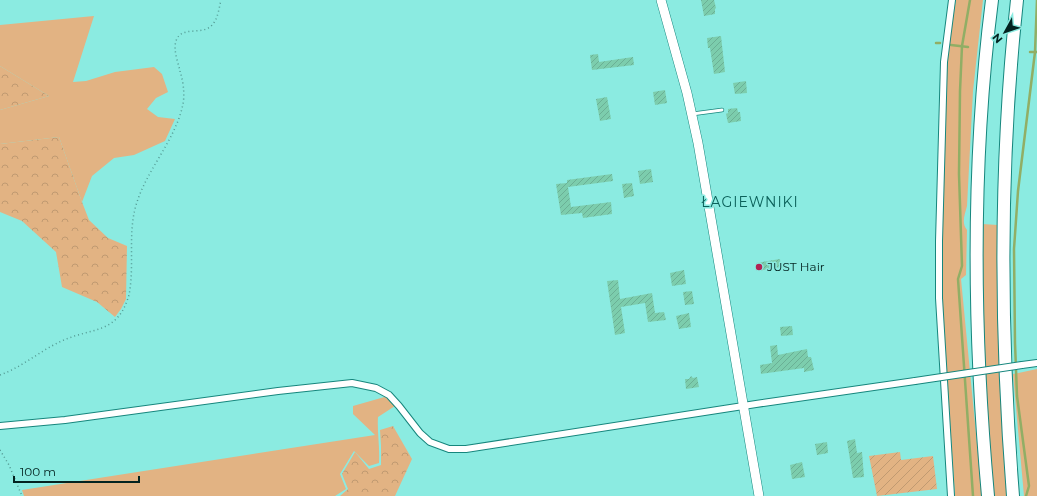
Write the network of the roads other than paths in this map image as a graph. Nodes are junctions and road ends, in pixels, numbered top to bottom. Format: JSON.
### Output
{"nodes":[{"id":1,"x":661,"y":0,"type":"edge"},
{"id":2,"x":952,"y":0,"type":"edge"},
{"id":3,"x":992,"y":0,"type":"edge"},
{"id":4,"x":1017,"y":0,"type":"edge"},
{"id":5,"x":722,"y":110,"type":"dead end"},
{"id":6,"x":692,"y":114,"type":"junction"},
{"id":7,"x":1037,"y":362,"type":"edge"},
{"id":8,"x":743,"y":406,"type":"junction"},
{"id":9,"x":0,"y":426,"type":"edge"},
{"id":10,"x":759,"y":496,"type":"edge"},
{"id":11,"x":951,"y":496,"type":"edge"},
{"id":12,"x":988,"y":496,"type":"edge"},
{"id":13,"x":1013,"y":496,"type":"edge"}],
"edges":[{"from":1,"to":6,"type":"street"},
{"from":2,"to":11,"type":"street"},
{"from":3,"to":12,"type":"highway"},
{"from":4,"to":13,"type":"highway"},
{"from":5,"to":6,"type":"lane"},
{"from":6,"to":8,"type":"street"},
{"from":7,"to":8,"type":"street","bridge":true},
{"from":8,"to":9,"type":"street"},
{"from":8,"to":10,"type":"street"}]}
